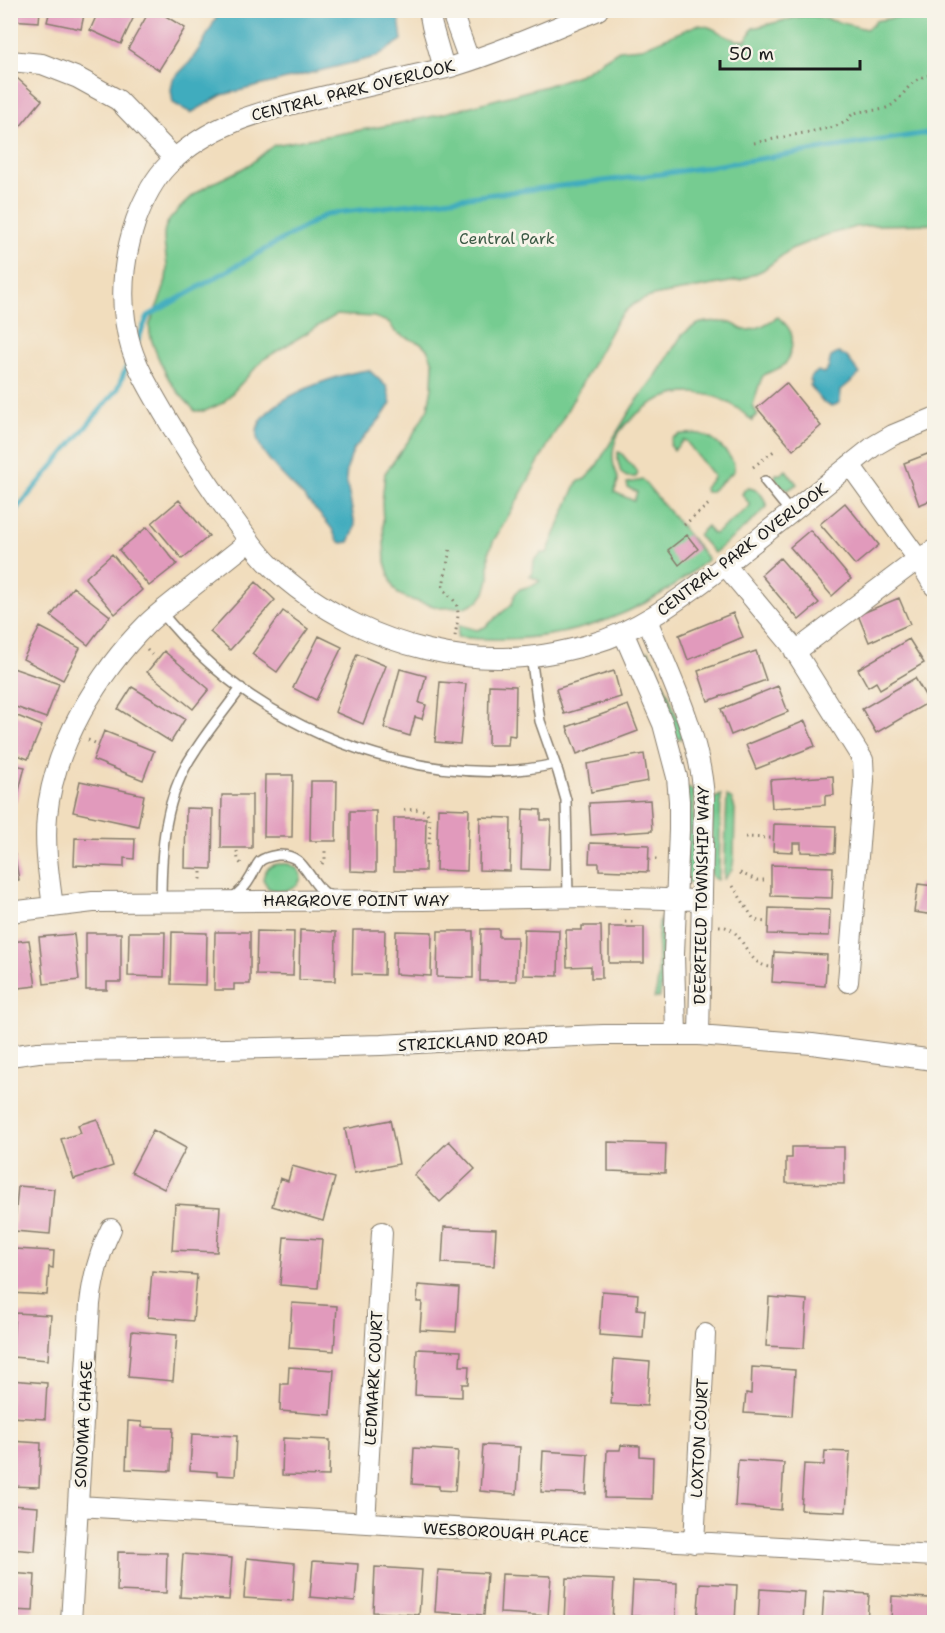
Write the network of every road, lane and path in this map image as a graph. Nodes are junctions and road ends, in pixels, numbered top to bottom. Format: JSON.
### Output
{"nodes":[{"id":1,"x":429,"y":10,"type":"edge"},
{"id":2,"x":451,"y":10,"type":"edge"},
{"id":3,"x":598,"y":10,"type":"edge"},
{"id":4,"x":469,"y":60,"type":"junction"},
{"id":5,"x":10,"y":61,"type":"edge"},
{"id":6,"x":444,"y":68,"type":"junction"},
{"id":7,"x":934,"y":74,"type":"edge"},
{"id":8,"x":754,"y":143,"type":"dead end"},
{"id":9,"x":175,"y":159,"type":"junction"},
{"id":10,"x":934,"y":417,"type":"edge"},
{"id":11,"x":774,"y":451,"type":"dead end"},
{"id":12,"x":850,"y":465,"type":"junction"},
{"id":13,"x":753,"y":467,"type":"dead end"},
{"id":14,"x":765,"y":481,"type":"dead end"},
{"id":15,"x":709,"y":504,"type":"dead end"},
{"id":16,"x":791,"y":513,"type":"junction"},
{"id":17,"x":684,"y":525,"type":"dead end"},
{"id":18,"x":250,"y":541,"type":"junction"},
{"id":19,"x":450,"y":550,"type":"dead end"},
{"id":20,"x":926,"y":555,"type":"edge"},
{"id":21,"x":725,"y":565,"type":"junction"},
{"id":22,"x":934,"y":586,"type":"edge"},
{"id":23,"x":161,"y":612,"type":"junction"},
{"id":24,"x":647,"y":620,"type":"junction"},
{"id":25,"x":623,"y":632,"type":"junction"},
{"id":26,"x":455,"y":639,"type":"dead end"},
{"id":27,"x":795,"y":652,"type":"junction"},
{"id":28,"x":531,"y":656,"type":"junction"},
{"id":29,"x":241,"y":688,"type":"junction"},
{"id":30,"x":86,"y":739,"type":"dead end"},
{"id":31,"x":95,"y":743,"type":"dead end"},
{"id":32,"x":555,"y":764,"type":"junction"},
{"id":33,"x":404,"y":810,"type":"dead end"},
{"id":34,"x":745,"y":837,"type":"dead end"},
{"id":35,"x":771,"y":838,"type":"dead end"},
{"id":36,"x":429,"y":845,"type":"dead end"},
{"id":37,"x":325,"y":847,"type":"dead end"},
{"id":38,"x":237,"y":851,"type":"dead end"},
{"id":39,"x":322,"y":864,"type":"dead end"},
{"id":40,"x":242,"y":865,"type":"dead end"},
{"id":41,"x":201,"y":872,"type":"dead end"},
{"id":42,"x":740,"y":873,"type":"dead end"},
{"id":43,"x":764,"y":880,"type":"dead end"},
{"id":44,"x":733,"y":886,"type":"dead end"},
{"id":45,"x":201,"y":887,"type":"dead end"},
{"id":46,"x":568,"y":897,"type":"junction"},
{"id":47,"x":676,"y":899,"type":"junction"},
{"id":48,"x":347,"y":900,"type":"junction"},
{"id":49,"x":702,"y":900,"type":"junction"},
{"id":50,"x":221,"y":901,"type":"junction"},
{"id":51,"x":161,"y":902,"type":"junction"},
{"id":52,"x":53,"y":907,"type":"junction"},
{"id":53,"x":10,"y":912,"type":"edge"},
{"id":54,"x":635,"y":922,"type":"dead end"},
{"id":55,"x":767,"y":922,"type":"dead end"},
{"id":56,"x":719,"y":926,"type":"dead end"},
{"id":57,"x":623,"y":927,"type":"dead end"},
{"id":58,"x":687,"y":954,"type":"junction"},
{"id":59,"x":770,"y":967,"type":"dead end"},
{"id":60,"x":848,"y":982,"type":"dead end"},
{"id":61,"x":676,"y":1035,"type":"junction"},
{"id":62,"x":699,"y":1035,"type":"junction"},
{"id":63,"x":10,"y":1056,"type":"edge"},
{"id":64,"x":934,"y":1060,"type":"edge"},
{"id":65,"x":111,"y":1228,"type":"dead end"},
{"id":66,"x":382,"y":1232,"type":"dead end"},
{"id":67,"x":705,"y":1334,"type":"dead end"},
{"id":68,"x":78,"y":1506,"type":"junction"},
{"id":69,"x":365,"y":1523,"type":"junction"},
{"id":70,"x":694,"y":1543,"type":"junction"},
{"id":71,"x":934,"y":1556,"type":"edge"},
{"id":72,"x":72,"y":1623,"type":"edge"}],
"edges":[{"from":1,"to":6,"type":"street"},
{"from":2,"to":4,"type":"street"},
{"from":3,"to":4,"type":"street","name":"CENTRAL PARK OVERLOOK"},
{"from":4,"to":6,"type":"street","name":"CENTRAL PARK OVERLOOK"},
{"from":5,"to":9,"type":"street"},
{"from":6,"to":9,"type":"street","name":"CENTRAL PARK OVERLOOK"},
{"from":7,"to":8,"type":"path"},
{"from":9,"to":18,"type":"street","name":"CENTRAL PARK OVERLOOK"},
{"from":10,"to":12,"type":"street","name":"CENTRAL PARK OVERLOOK"},
{"from":11,"to":13,"type":"path"},
{"from":12,"to":16,"type":"street","name":"CENTRAL PARK OVERLOOK"},
{"from":12,"to":20,"type":"street"},
{"from":14,"to":16,"type":"lane"},
{"from":15,"to":17,"type":"path"},
{"from":16,"to":21,"type":"street","name":"CENTRAL PARK OVERLOOK"},
{"from":18,"to":23,"type":"street"},
{"from":18,"to":28,"type":"street","name":"CENTRAL PARK OVERLOOK"},
{"from":19,"to":26,"type":"path"},
{"from":20,"to":22,"type":"street"},
{"from":20,"to":27,"type":"street"},
{"from":21,"to":24,"type":"street","name":"CENTRAL PARK OVERLOOK"},
{"from":21,"to":27,"type":"street"},
{"from":23,"to":29,"type":"lane"},
{"from":23,"to":52,"type":"street"},
{"from":24,"to":25,"type":"street","name":"CENTRAL PARK OVERLOOK"},
{"from":24,"to":49,"type":"street","name":"DEERFIELD TOWNSHIP WAY"},
{"from":25,"to":28,"type":"street","name":"CENTRAL PARK OVERLOOK"},
{"from":25,"to":47,"type":"street","name":"DEERFIELD TOWNSHIP WAY"},
{"from":27,"to":60,"type":"street"},
{"from":28,"to":32,"type":"lane"},
{"from":29,"to":32,"type":"lane"},
{"from":29,"to":51,"type":"lane"},
{"from":30,"to":31,"type":"path"},
{"from":32,"to":46,"type":"lane"},
{"from":33,"to":36,"type":"path"},
{"from":34,"to":35,"type":"path"},
{"from":37,"to":39,"type":"path"},
{"from":38,"to":40,"type":"path"},
{"from":41,"to":45,"type":"path"},
{"from":42,"to":43,"type":"path"},
{"from":44,"to":55,"type":"path"},
{"from":46,"to":47,"type":"street","name":"HARGROVE POINT WAY"},
{"from":46,"to":48,"type":"street","name":"HARGROVE POINT WAY"},
{"from":47,"to":49,"type":"street","name":"HARGROVE POINT WAY"},
{"from":47,"to":58,"type":"street","name":"DEERFIELD TOWNSHIP WAY"},
{"from":48,"to":50,"type":"street","name":"HARGROVE POINT WAY"},
{"from":48,"to":50,"type":"lane"},
{"from":49,"to":58,"type":"street","name":"DEERFIELD TOWNSHIP WAY"},
{"from":50,"to":51,"type":"street","name":"HARGROVE POINT WAY"},
{"from":51,"to":52,"type":"street","name":"HARGROVE POINT WAY"},
{"from":52,"to":53,"type":"street","name":"HARGROVE POINT WAY"},
{"from":54,"to":57,"type":"path"},
{"from":56,"to":59,"type":"path"},
{"from":58,"to":61,"type":"street","name":"DEERFIELD TOWNSHIP WAY"},
{"from":58,"to":62,"type":"street","name":"DEERFIELD TOWNSHIP WAY"},
{"from":61,"to":62,"type":"street","name":"STRICKLAND ROAD"},
{"from":61,"to":63,"type":"street","name":"STRICKLAND ROAD"},
{"from":62,"to":64,"type":"street","name":"STRICKLAND ROAD"},
{"from":65,"to":68,"type":"street","name":"SONOMA CHASE"},
{"from":66,"to":69,"type":"street","name":"LEDMARK COURT"},
{"from":67,"to":70,"type":"street","name":"LOXTON COURT"},
{"from":68,"to":69,"type":"street","name":"WESBOROUGH PLACE"},
{"from":68,"to":72,"type":"street","name":"SONOMA CHASE"},
{"from":69,"to":70,"type":"street","name":"WESBOROUGH PLACE"},
{"from":70,"to":71,"type":"street","name":"WESBOROUGH PLACE"}]}
